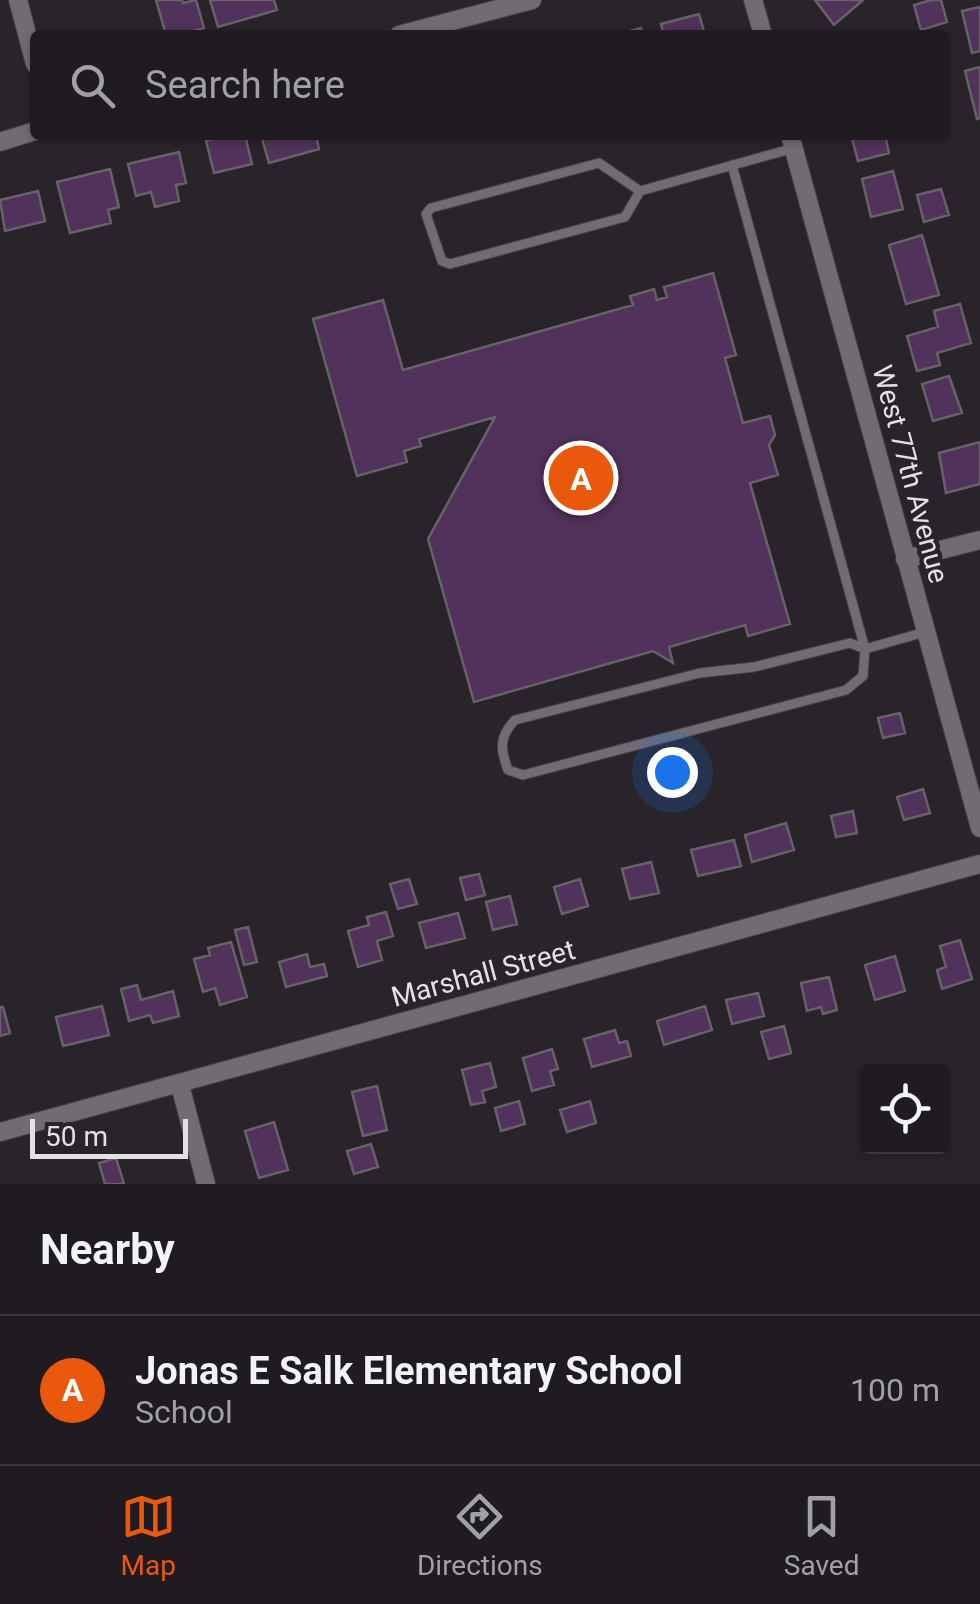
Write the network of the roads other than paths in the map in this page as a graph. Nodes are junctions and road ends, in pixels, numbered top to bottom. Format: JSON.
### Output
{"nodes":[{"id":1,"x":18,"y":0,"type":"edge"},
{"id":2,"x":532,"y":0,"type":"edge"},
{"id":3,"x":753,"y":0,"type":"edge"},
{"id":4,"x":418,"y":30,"type":"edge"},
{"id":5,"x":762,"y":30,"type":"edge"},
{"id":6,"x":30,"y":45,"type":"edge"},
{"id":7,"x":30,"y":133,"type":"edge"},
{"id":8,"x":0,"y":142,"type":"edge"},
{"id":9,"x":792,"y":142,"type":"edge"},
{"id":10,"x":732,"y":166,"type":"junction"},
{"id":11,"x":640,"y":191,"type":"junction"},
{"id":12,"x":980,"y":540,"type":"edge"},
{"id":13,"x":906,"y":559,"type":"junction"},
{"id":14,"x":925,"y":632,"type":"junction"},
{"id":15,"x":865,"y":649,"type":"junction"},
{"id":16,"x":980,"y":828,"type":"edge"},
{"id":17,"x":980,"y":864,"type":"edge"},
{"id":18,"x":180,"y":1085,"type":"junction"},
{"id":19,"x":0,"y":1132,"type":"edge"},
{"id":20,"x":206,"y":1184,"type":"edge"}],
"edges":[{"from":1,"to":6,"type":"street"},
{"from":2,"to":4,"type":"street"},
{"from":3,"to":5,"type":"street"},
{"from":7,"to":8,"type":"street"},
{"from":9,"to":10,"type":"lane"},
{"from":9,"to":13,"type":"street","name":"West 77th Avenue"},
{"from":10,"to":11,"type":"lane"},
{"from":10,"to":15,"type":"lane"},
{"from":11,"to":11,"type":"lane"},
{"from":12,"to":13,"type":"street"},
{"from":13,"to":14,"type":"street","name":"West 77th Avenue"},
{"from":14,"to":15,"type":"lane"},
{"from":14,"to":16,"type":"street","name":"West 77th Avenue"},
{"from":15,"to":15,"type":"lane"},
{"from":17,"to":18,"type":"street","name":"Marshall Street"},
{"from":18,"to":19,"type":"street","name":"Marshall Street"},
{"from":18,"to":20,"type":"street"}]}
